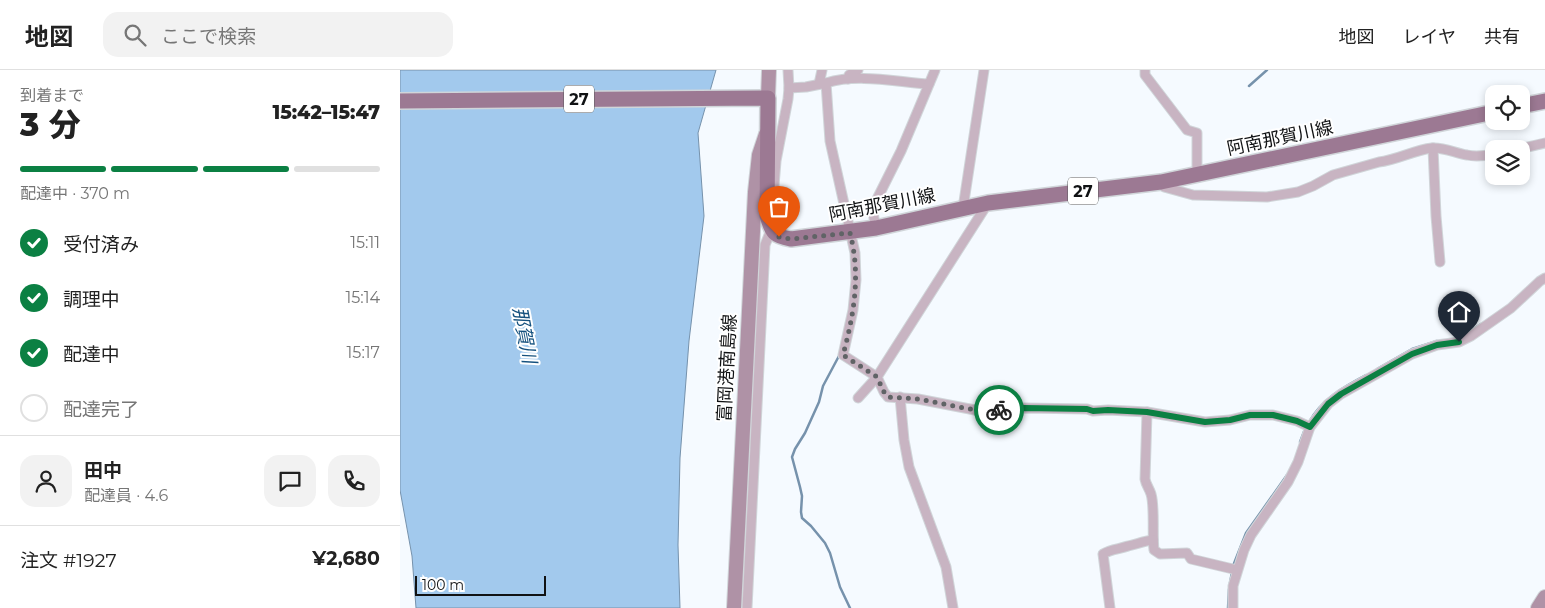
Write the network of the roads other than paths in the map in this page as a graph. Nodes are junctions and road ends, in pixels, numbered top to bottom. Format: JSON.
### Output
{"nodes":[{"id":1,"x":768,"y":70,"type":"edge"},
{"id":2,"x":788,"y":70,"type":"edge"},
{"id":3,"x":822,"y":70,"type":"edge"},
{"id":4,"x":858,"y":70,"type":"edge"},
{"id":5,"x":935,"y":70,"type":"edge"},
{"id":6,"x":977,"y":70,"type":"edge"},
{"id":7,"x":984,"y":70,"type":"edge"},
{"id":8,"x":1145,"y":70,"type":"edge"},
{"id":9,"x":848,"y":79,"type":"junction"},
{"id":10,"x":982,"y":80,"type":"junction"},
{"id":11,"x":823,"y":83,"type":"junction"},
{"id":12,"x":929,"y":84,"type":"junction"},
{"id":13,"x":789,"y":88,"type":"junction"},
{"id":14,"x":763,"y":98,"type":"junction"},
{"id":15,"x":400,"y":101,"type":"edge"},
{"id":16,"x":1545,"y":101,"type":"edge"},
{"id":17,"x":1530,"y":104,"type":"edge"},
{"id":18,"x":1485,"y":114,"type":"edge"},
{"id":19,"x":1545,"y":143,"type":"edge"},
{"id":20,"x":1530,"y":146,"type":"edge"},
{"id":21,"x":1433,"y":148,"type":"junction"},
{"id":22,"x":1485,"y":155,"type":"edge"},
{"id":23,"x":1197,"y":175,"type":"junction"},
{"id":24,"x":1161,"y":182,"type":"junction"},
{"id":25,"x":761,"y":192,"type":"junction"},
{"id":26,"x":988,"y":202,"type":"junction"},
{"id":27,"x":963,"y":208,"type":"junction"},
{"id":28,"x":876,"y":228,"type":"junction"},
{"id":29,"x":771,"y":230,"type":"junction"},
{"id":30,"x":850,"y":233,"type":"junction"},
{"id":31,"x":1440,"y":262,"type":"dead end"},
{"id":32,"x":1545,"y":278,"type":"edge"},
{"id":33,"x":877,"y":377,"type":"junction"},
{"id":34,"x":900,"y":397,"type":"junction"},
{"id":35,"x":858,"y":398,"type":"dead end"},
{"id":36,"x":1147,"y":412,"type":"junction"},
{"id":37,"x":1310,"y":427,"type":"junction"},
{"id":38,"x":1153,"y":540,"type":"junction"},
{"id":39,"x":1237,"y":570,"type":"junction"},
{"id":40,"x":1545,"y":597,"type":"edge"},
{"id":41,"x":734,"y":608,"type":"edge"},
{"id":42,"x":747,"y":608,"type":"edge"},
{"id":43,"x":953,"y":608,"type":"edge"},
{"id":44,"x":1110,"y":608,"type":"edge"},
{"id":45,"x":1233,"y":608,"type":"edge"},
{"id":46,"x":1538,"y":608,"type":"edge"}],
"edges":[{"from":1,"to":14,"type":"main road"},
{"from":2,"to":13,"type":"street"},
{"from":3,"to":11,"type":"street"},
{"from":4,"to":9,"type":"street"},
{"from":5,"to":12,"type":"street"},
{"from":6,"to":10,"type":"street"},
{"from":7,"to":10,"type":"street"},
{"from":8,"to":23,"type":"street"},
{"from":9,"to":11,"type":"street"},
{"from":9,"to":12,"type":"street"},
{"from":10,"to":27,"type":"street"},
{"from":11,"to":13,"type":"street"},
{"from":11,"to":30,"type":"street"},
{"from":12,"to":28,"type":"street"},
{"from":13,"to":25,"type":"street"},
{"from":14,"to":15,"type":"main road","number":"27"},
{"from":14,"to":25,"type":"main road"},
{"from":16,"to":17,"type":"main road"},
{"from":18,"to":23,"type":"main road","name":"阿南那賀川線","number":"27"},
{"from":19,"to":20,"type":"street"},
{"from":21,"to":22,"type":"street"},
{"from":21,"to":24,"type":"street"},
{"from":21,"to":31,"type":"street"},
{"from":23,"to":24,"type":"main road","name":"阿南那賀川線","number":"27"},
{"from":24,"to":26,"type":"main road","name":"阿南那賀川線","number":"27"},
{"from":25,"to":29,"type":"main road"},
{"from":25,"to":41,"type":"main road","name":"富岡港南島線"},
{"from":26,"to":27,"type":"main road","name":"阿南那賀川線","number":"27"},
{"from":26,"to":33,"type":"street"},
{"from":27,"to":28,"type":"main road","name":"阿南那賀川線","number":"27"},
{"from":28,"to":30,"type":"main road","name":"阿南那賀川線","number":"27"},
{"from":29,"to":30,"type":"main road","name":"阿南那賀川線","number":"27"},
{"from":29,"to":42,"type":"street"},
{"from":30,"to":33,"type":"street"},
{"from":32,"to":37,"type":"street"},
{"from":33,"to":34,"type":"street"},
{"from":33,"to":35,"type":"street"},
{"from":34,"to":36,"type":"street"},
{"from":34,"to":43,"type":"street"},
{"from":36,"to":37,"type":"street"},
{"from":36,"to":38,"type":"street"},
{"from":37,"to":39,"type":"street"},
{"from":38,"to":39,"type":"street"},
{"from":38,"to":44,"type":"street"},
{"from":39,"to":45,"type":"street"},
{"from":40,"to":46,"type":"main road"}]}
